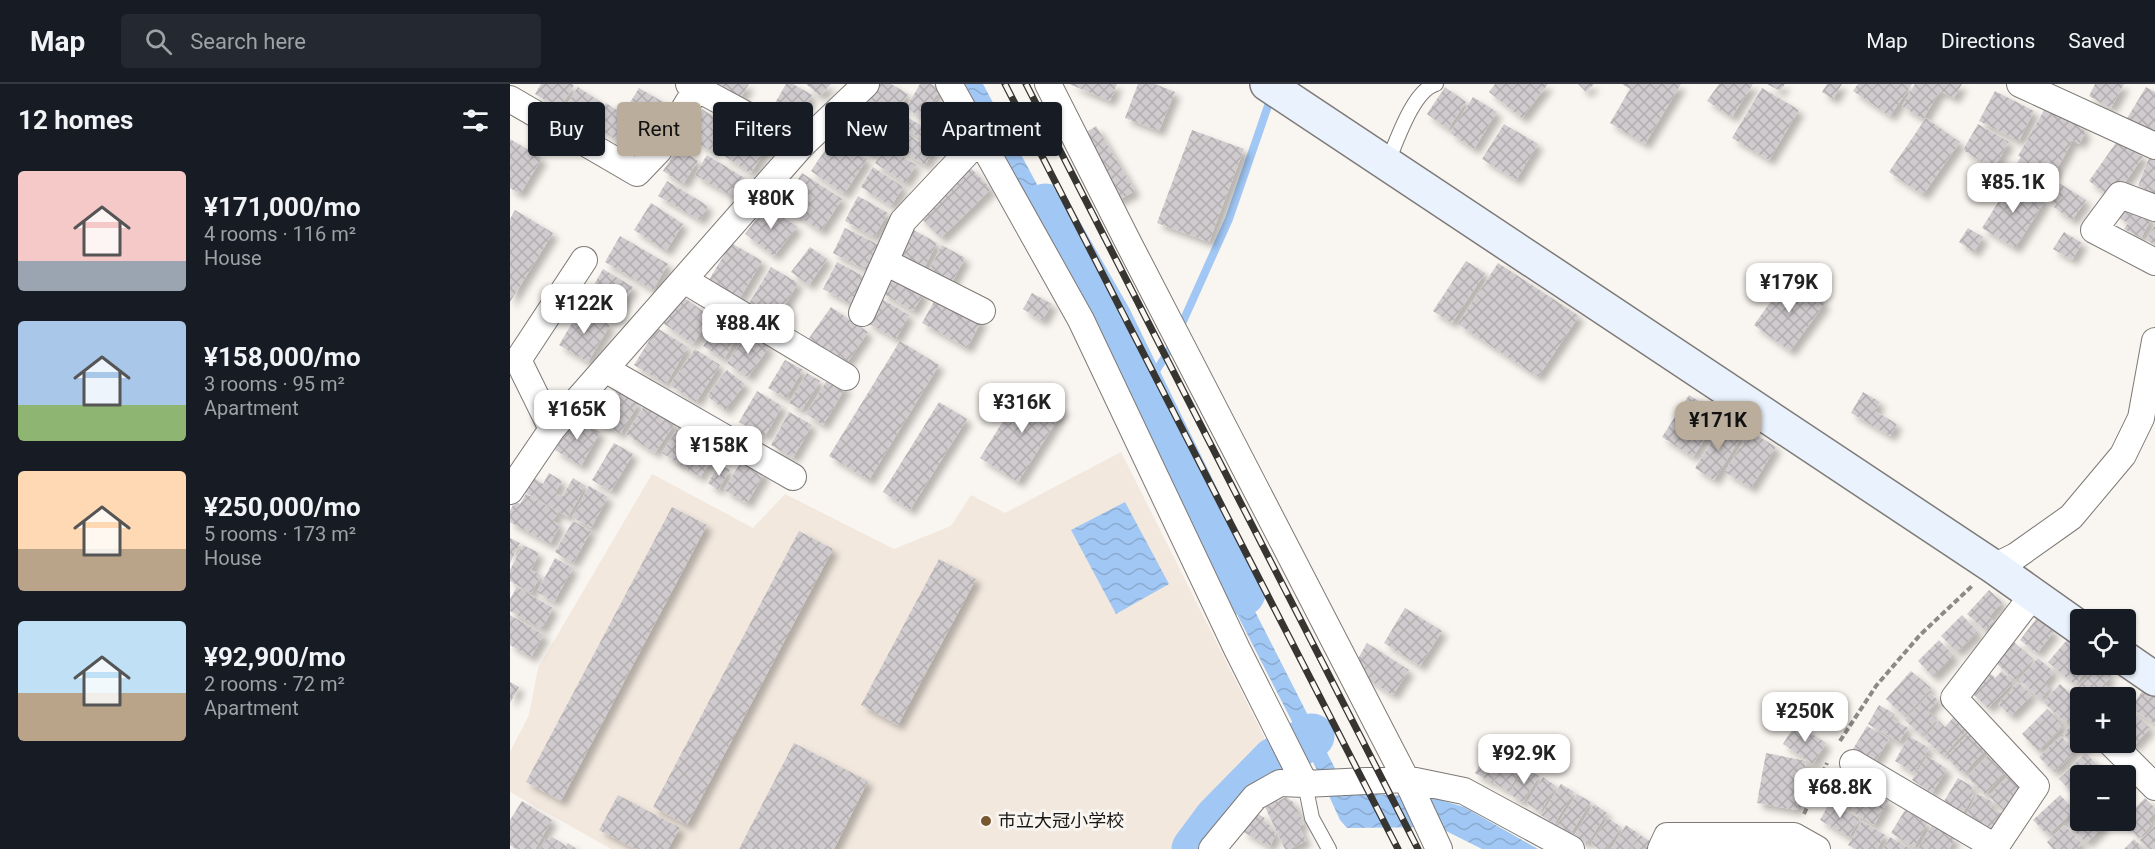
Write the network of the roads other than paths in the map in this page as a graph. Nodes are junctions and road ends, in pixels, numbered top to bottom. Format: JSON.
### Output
{"nodes":[{"id":1,"x":866,"y":84,"type":"edge"},
{"id":2,"x":949,"y":84,"type":"edge"},
{"id":3,"x":1048,"y":84,"type":"edge"},
{"id":4,"x":1267,"y":84,"type":"edge"},
{"id":5,"x":1436,"y":84,"type":"edge"},
{"id":6,"x":2020,"y":84,"type":"edge"},
{"id":7,"x":693,"y":86,"type":"edge"},
{"id":8,"x":510,"y":99,"type":"edge"},
{"id":9,"x":722,"y":102,"type":"edge"},
{"id":10,"x":960,"y":102,"type":"edge"},
{"id":11,"x":813,"y":135,"type":"edge"},
{"id":12,"x":2155,"y":146,"type":"edge"},
{"id":13,"x":793,"y":156,"type":"edge"},
{"id":14,"x":964,"y":156,"type":"edge"},
{"id":15,"x":991,"y":156,"type":"edge"},
{"id":16,"x":1387,"y":164,"type":"junction"},
{"id":17,"x":2155,"y":208,"type":"edge"},
{"id":18,"x":584,"y":260,"type":"dead end"},
{"id":19,"x":2155,"y":261,"type":"edge"},
{"id":20,"x":885,"y":262,"type":"junction"},
{"id":21,"x":684,"y":280,"type":"junction"},
{"id":22,"x":982,"y":311,"type":"dead end"},
{"id":23,"x":862,"y":313,"type":"dead end"},
{"id":24,"x":2155,"y":341,"type":"edge"},
{"id":25,"x":605,"y":369,"type":"junction"},
{"id":26,"x":846,"y":377,"type":"dead end"},
{"id":27,"x":552,"y":429,"type":"junction"},
{"id":28,"x":793,"y":477,"type":"dead end"},
{"id":29,"x":510,"y":490,"type":"edge"},
{"id":30,"x":1994,"y":567,"type":"junction"},
{"id":31,"x":2033,"y":595,"type":"junction"},
{"id":32,"x":2070,"y":621,"type":"edge"},
{"id":33,"x":2136,"y":666,"type":"edge"},
{"id":34,"x":2155,"y":680,"type":"edge"},
{"id":35,"x":2121,"y":753,"type":"edge"},
{"id":36,"x":1841,"y":754,"type":"road end"},
{"id":37,"x":1313,"y":784,"type":"junction"},
{"id":38,"x":1409,"y":785,"type":"junction"},
{"id":39,"x":2155,"y":787,"type":"edge"},
{"id":40,"x":1995,"y":848,"type":"edge"},
{"id":41,"x":1212,"y":849,"type":"edge"},
{"id":42,"x":1329,"y":849,"type":"edge"},
{"id":43,"x":1439,"y":849,"type":"edge"},
{"id":44,"x":1571,"y":849,"type":"edge"},
{"id":45,"x":1661,"y":849,"type":"edge"},
{"id":46,"x":1817,"y":849,"type":"edge"}],
"edges":[{"from":1,"to":11,"type":"street"},
{"from":2,"to":10,"type":"street"},
{"from":3,"to":38,"type":"street"},
{"from":4,"to":16,"type":"street"},
{"from":5,"to":16,"type":"lane"},
{"from":6,"to":12,"type":"street"},
{"from":7,"to":8,"type":"street"},
{"from":7,"to":9,"type":"street"},
{"from":13,"to":21,"type":"street"},
{"from":14,"to":20,"type":"street"},
{"from":15,"to":37,"type":"street"},
{"from":16,"to":30,"type":"street"},
{"from":17,"to":19,"type":"street"},
{"from":18,"to":27,"type":"street"},
{"from":20,"to":22,"type":"street"},
{"from":20,"to":23,"type":"street"},
{"from":21,"to":25,"type":"street"},
{"from":21,"to":26,"type":"street"},
{"from":24,"to":30,"type":"street"},
{"from":25,"to":27,"type":"street"},
{"from":25,"to":28,"type":"street"},
{"from":27,"to":29,"type":"street"},
{"from":30,"to":31,"type":"street"},
{"from":31,"to":32,"type":"street"},
{"from":31,"to":40,"type":"street"},
{"from":33,"to":34,"type":"street"},
{"from":35,"to":39,"type":"street"},
{"from":36,"to":40,"type":"street"},
{"from":37,"to":38,"type":"street"},
{"from":37,"to":41,"type":"street"},
{"from":37,"to":42,"type":"lane"},
{"from":38,"to":43,"type":"street"},
{"from":38,"to":44,"type":"street"},
{"from":45,"to":46,"type":"street"}]}
